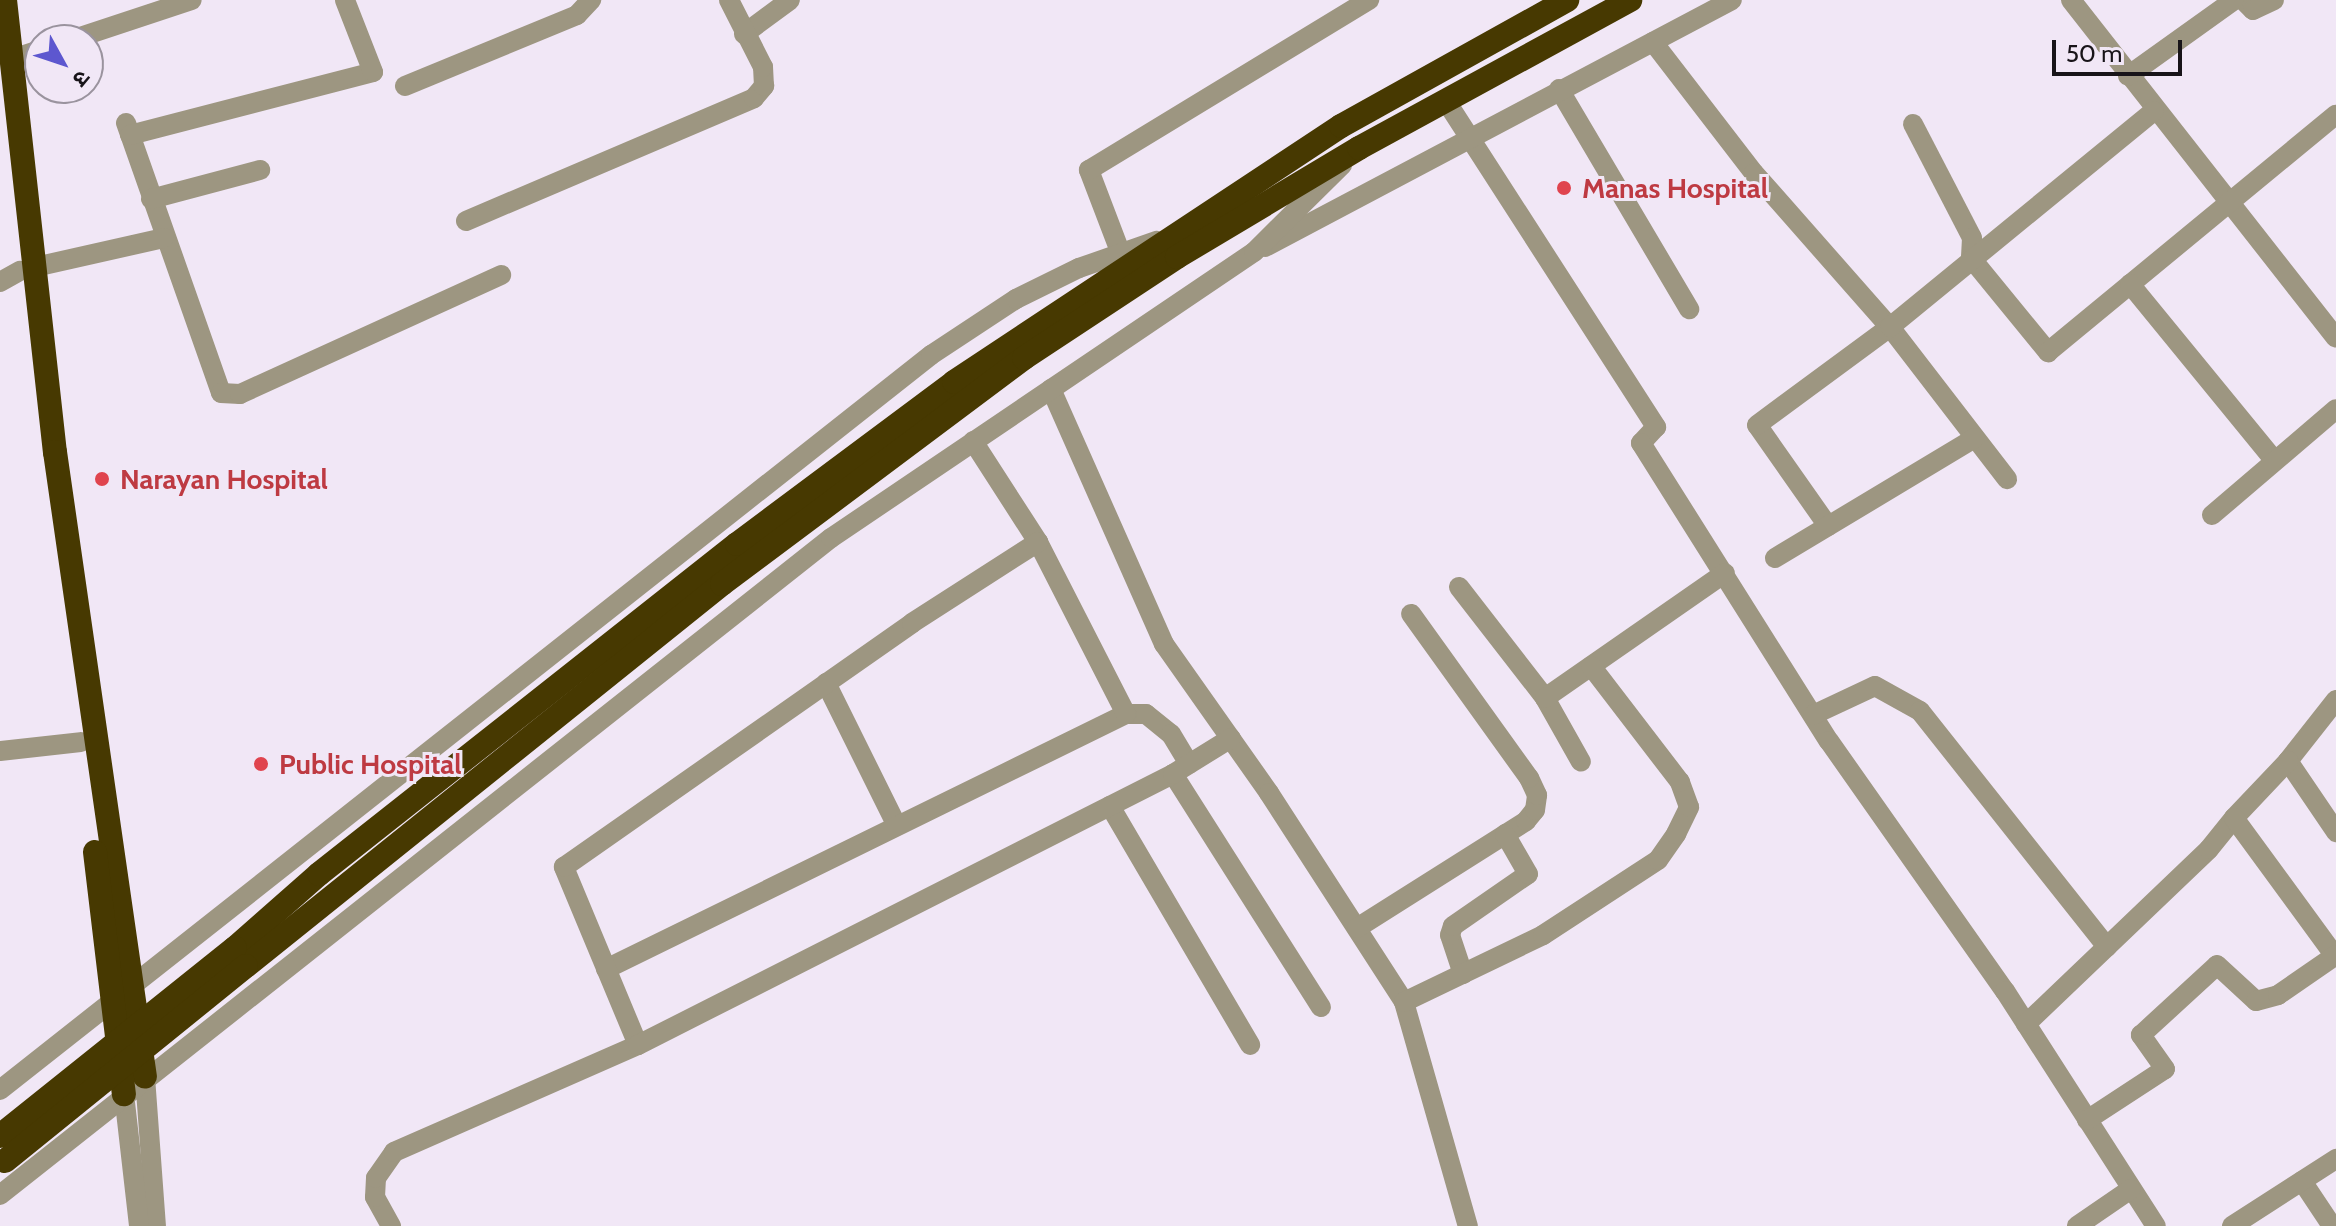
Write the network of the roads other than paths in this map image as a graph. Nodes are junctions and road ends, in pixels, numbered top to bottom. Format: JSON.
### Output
{"nodes":[{"id":1,"x":5,"y":0,"type":"edge"},
{"id":2,"x":192,"y":0,"type":"edge"},
{"id":3,"x":345,"y":0,"type":"edge"},
{"id":4,"x":591,"y":0,"type":"edge"},
{"id":5,"x":729,"y":0,"type":"edge"},
{"id":6,"x":790,"y":0,"type":"edge"},
{"id":7,"x":1369,"y":0,"type":"edge"},
{"id":8,"x":1567,"y":0,"type":"edge"},
{"id":9,"x":1630,"y":0,"type":"edge"},
{"id":10,"x":1732,"y":0,"type":"edge"},
{"id":11,"x":2071,"y":0,"type":"edge"},
{"id":12,"x":2234,"y":0,"type":"edge"},
{"id":13,"x":2243,"y":0,"type":"edge"},
{"id":14,"x":2274,"y":0,"type":"edge"},
{"id":15,"x":104,"y":29,"type":"edge"},
{"id":16,"x":744,"y":34,"type":"junction"},
{"id":17,"x":1653,"y":42,"type":"junction"},
{"id":18,"x":24,"y":55,"type":"edge"},
{"id":19,"x":12,"y":59,"type":"junction"},
{"id":20,"x":2128,"y":76,"type":"junction"},
{"id":21,"x":405,"y":86,"type":"dead end"},
{"id":22,"x":0,"y":87,"type":"edge"},
{"id":23,"x":1559,"y":89,"type":"junction"},
{"id":24,"x":1446,"y":101,"type":"junction"},
{"id":25,"x":2154,"y":111,"type":"junction"},
{"id":26,"x":2335,"y":117,"type":"edge"},
{"id":27,"x":1913,"y":124,"type":"dead end"},
{"id":28,"x":1467,"y":137,"type":"junction"},
{"id":29,"x":1359,"y":148,"type":"junction"},
{"id":30,"x":260,"y":170,"type":"dead end"},
{"id":31,"x":151,"y":199,"type":"junction"},
{"id":32,"x":2228,"y":203,"type":"junction"},
{"id":33,"x":466,"y":221,"type":"dead end"},
{"id":34,"x":164,"y":238,"type":"junction"},
{"id":35,"x":1166,"y":238,"type":"junction"},
{"id":36,"x":1254,"y":252,"type":"junction"},
{"id":37,"x":1121,"y":254,"type":"junction"},
{"id":38,"x":1971,"y":258,"type":"junction"},
{"id":39,"x":18,"y":273,"type":"edge"},
{"id":40,"x":501,"y":275,"type":"dead end"},
{"id":41,"x":2130,"y":284,"type":"junction"},
{"id":42,"x":1689,"y":309,"type":"dead end"},
{"id":43,"x":1890,"y":327,"type":"junction"},
{"id":44,"x":2336,"y":338,"type":"edge"},
{"id":45,"x":1051,"y":389,"type":"junction"},
{"id":46,"x":2336,"y":409,"type":"edge"},
{"id":47,"x":1975,"y":438,"type":"junction"},
{"id":48,"x":973,"y":441,"type":"junction"},
{"id":49,"x":2273,"y":459,"type":"junction"},
{"id":50,"x":2007,"y":479,"type":"dead end"},
{"id":51,"x":2212,"y":515,"type":"dead end"},
{"id":52,"x":1828,"y":526,"type":"junction"},
{"id":53,"x":1038,"y":542,"type":"junction"},
{"id":54,"x":1775,"y":558,"type":"dead end"},
{"id":55,"x":1725,"y":573,"type":"junction"},
{"id":56,"x":1459,"y":587,"type":"dead end"},
{"id":57,"x":1411,"y":614,"type":"dead end"},
{"id":58,"x":1591,"y":666,"type":"junction"},
{"id":59,"x":826,"y":683,"type":"junction"},
{"id":60,"x":1545,"y":698,"type":"junction"},
{"id":61,"x":2336,"y":700,"type":"edge"},
{"id":62,"x":1126,"y":714,"type":"junction"},
{"id":63,"x":1813,"y":715,"type":"junction"},
{"id":64,"x":1231,"y":738,"type":"junction"},
{"id":65,"x":81,"y":742,"type":"junction"},
{"id":66,"x":0,"y":751,"type":"edge"},
{"id":67,"x":2288,"y":761,"type":"junction"},
{"id":68,"x":1581,"y":762,"type":"dead end"},
{"id":69,"x":1181,"y":769,"type":"junction"},
{"id":70,"x":1110,"y":806,"type":"junction"},
{"id":71,"x":2234,"y":818,"type":"junction"},
{"id":72,"x":896,"y":824,"type":"junction"},
{"id":73,"x":2336,"y":832,"type":"edge"},
{"id":74,"x":1505,"y":834,"type":"junction"},
{"id":75,"x":1357,"y":928,"type":"junction"},
{"id":76,"x":2107,"y":947,"type":"junction"},
{"id":77,"x":2335,"y":956,"type":"edge"},
{"id":78,"x":240,"y":957,"type":"junction"},
{"id":79,"x":606,"y":969,"type":"junction"},
{"id":80,"x":1463,"y":974,"type":"junction"},
{"id":81,"x":123,"y":995,"type":"junction"},
{"id":82,"x":1404,"y":1002,"type":"junction"},
{"id":83,"x":1321,"y":1007,"type":"dead end"},
{"id":84,"x":2026,"y":1024,"type":"junction"},
{"id":85,"x":638,"y":1045,"type":"junction"},
{"id":86,"x":1250,"y":1045,"type":"dead end"},
{"id":87,"x":145,"y":1077,"type":"junction"},
{"id":88,"x":0,"y":1090,"type":"edge"},
{"id":89,"x":124,"y":1094,"type":"junction"},
{"id":90,"x":2087,"y":1120,"type":"junction"},
{"id":91,"x":0,"y":1136,"type":"edge"},
{"id":92,"x":2336,"y":1159,"type":"edge"},
{"id":93,"x":2,"y":1163,"type":"edge"},
{"id":94,"x":2302,"y":1181,"type":"junction"},
{"id":95,"x":2131,"y":1189,"type":"junction"},
{"id":96,"x":0,"y":1195,"type":"edge"},
{"id":97,"x":139,"y":1226,"type":"edge"},
{"id":98,"x":156,"y":1226,"type":"edge"},
{"id":99,"x":391,"y":1226,"type":"edge"},
{"id":100,"x":1468,"y":1226,"type":"edge"},
{"id":101,"x":2077,"y":1226,"type":"edge"},
{"id":102,"x":2156,"y":1226,"type":"edge"},
{"id":103,"x":2232,"y":1226,"type":"edge"},
{"id":104,"x":2332,"y":1226,"type":"edge"}],
"edges":[{"from":1,"to":19,"type":"highway"},
{"from":2,"to":15,"type":"street"},
{"from":3,"to":31,"type":"street"},
{"from":4,"to":21,"type":"street"},
{"from":5,"to":16,"type":"street"},
{"from":6,"to":16,"type":"street"},
{"from":7,"to":37,"type":"street"},
{"from":8,"to":35,"type":"highway"},
{"from":9,"to":24,"type":"highway"},
{"from":10,"to":17,"type":"street"},
{"from":11,"to":20,"type":"street"},
{"from":12,"to":20,"type":"street"},
{"from":13,"to":14,"type":"street"},
{"from":16,"to":33,"type":"street"},
{"from":17,"to":23,"type":"street"},
{"from":17,"to":43,"type":"street"},
{"from":18,"to":19,"type":"street"},
{"from":19,"to":39,"type":"highway"},
{"from":20,"to":25,"type":"street"},
{"from":22,"to":39,"type":"highway"},
{"from":23,"to":28,"type":"street"},
{"from":23,"to":42,"type":"street"},
{"from":24,"to":28,"type":"street"},
{"from":24,"to":29,"type":"highway"},
{"from":25,"to":32,"type":"street"},
{"from":25,"to":38,"type":"street"},
{"from":26,"to":32,"type":"street"},
{"from":27,"to":38,"type":"street"},
{"from":28,"to":36,"type":"street"},
{"from":28,"to":55,"type":"street"},
{"from":29,"to":36,"type":"street"},
{"from":29,"to":78,"type":"highway"},
{"from":30,"to":31,"type":"street"},
{"from":31,"to":34,"type":"street"},
{"from":32,"to":41,"type":"street"},
{"from":32,"to":44,"type":"street"},
{"from":34,"to":39,"type":"street"},
{"from":34,"to":40,"type":"street"},
{"from":35,"to":37,"type":"street"},
{"from":35,"to":78,"type":"highway"},
{"from":36,"to":45,"type":"street"},
{"from":37,"to":81,"type":"street"},
{"from":38,"to":41,"type":"street"},
{"from":38,"to":43,"type":"street"},
{"from":39,"to":65,"type":"highway"},
{"from":39,"to":81,"type":"highway"},
{"from":41,"to":49,"type":"street"},
{"from":43,"to":47,"type":"street"},
{"from":43,"to":52,"type":"street"},
{"from":45,"to":48,"type":"street"},
{"from":45,"to":64,"type":"street"},
{"from":46,"to":49,"type":"street"},
{"from":47,"to":50,"type":"street"},
{"from":47,"to":52,"type":"street"},
{"from":48,"to":53,"type":"street"},
{"from":48,"to":87,"type":"street"},
{"from":49,"to":51,"type":"street"},
{"from":52,"to":54,"type":"street"},
{"from":53,"to":59,"type":"street"},
{"from":53,"to":62,"type":"street"},
{"from":55,"to":58,"type":"street"},
{"from":55,"to":63,"type":"street"},
{"from":56,"to":60,"type":"street"},
{"from":57,"to":74,"type":"street"},
{"from":58,"to":60,"type":"street"},
{"from":58,"to":80,"type":"street"},
{"from":59,"to":72,"type":"street"},
{"from":59,"to":79,"type":"street"},
{"from":60,"to":68,"type":"street"},
{"from":61,"to":67,"type":"street"},
{"from":62,"to":69,"type":"street"},
{"from":62,"to":72,"type":"street"},
{"from":63,"to":76,"type":"street"},
{"from":63,"to":84,"type":"street"},
{"from":64,"to":69,"type":"street"},
{"from":64,"to":75,"type":"street"},
{"from":65,"to":66,"type":"street"},
{"from":65,"to":81,"type":"highway"},
{"from":67,"to":71,"type":"street"},
{"from":67,"to":73,"type":"street"},
{"from":69,"to":70,"type":"street"},
{"from":69,"to":83,"type":"street"},
{"from":70,"to":85,"type":"street"},
{"from":70,"to":86,"type":"street"},
{"from":71,"to":76,"type":"street"},
{"from":71,"to":77,"type":"street"},
{"from":72,"to":79,"type":"street"},
{"from":74,"to":75,"type":"street"},
{"from":74,"to":80,"type":"street"},
{"from":75,"to":82,"type":"street"},
{"from":76,"to":84,"type":"street"},
{"from":77,"to":90,"type":"street"},
{"from":78,"to":91,"type":"highway","bridge":true},
{"from":78,"to":93,"type":"highway","bridge":true},
{"from":79,"to":85,"type":"street"},
{"from":80,"to":82,"type":"street"},
{"from":81,"to":87,"type":"highway"},
{"from":81,"to":88,"type":"street"},
{"from":81,"to":89,"type":"highway"},
{"from":82,"to":100,"type":"street"},
{"from":84,"to":90,"type":"street"},
{"from":85,"to":99,"type":"street"},
{"from":87,"to":89,"type":"street"},
{"from":87,"to":98,"type":"street"},
{"from":89,"to":96,"type":"street"},
{"from":89,"to":97,"type":"street"},
{"from":90,"to":95,"type":"street"},
{"from":92,"to":94,"type":"street"},
{"from":94,"to":103,"type":"street"},
{"from":94,"to":104,"type":"street"},
{"from":95,"to":101,"type":"street"},
{"from":95,"to":102,"type":"street"}]}
